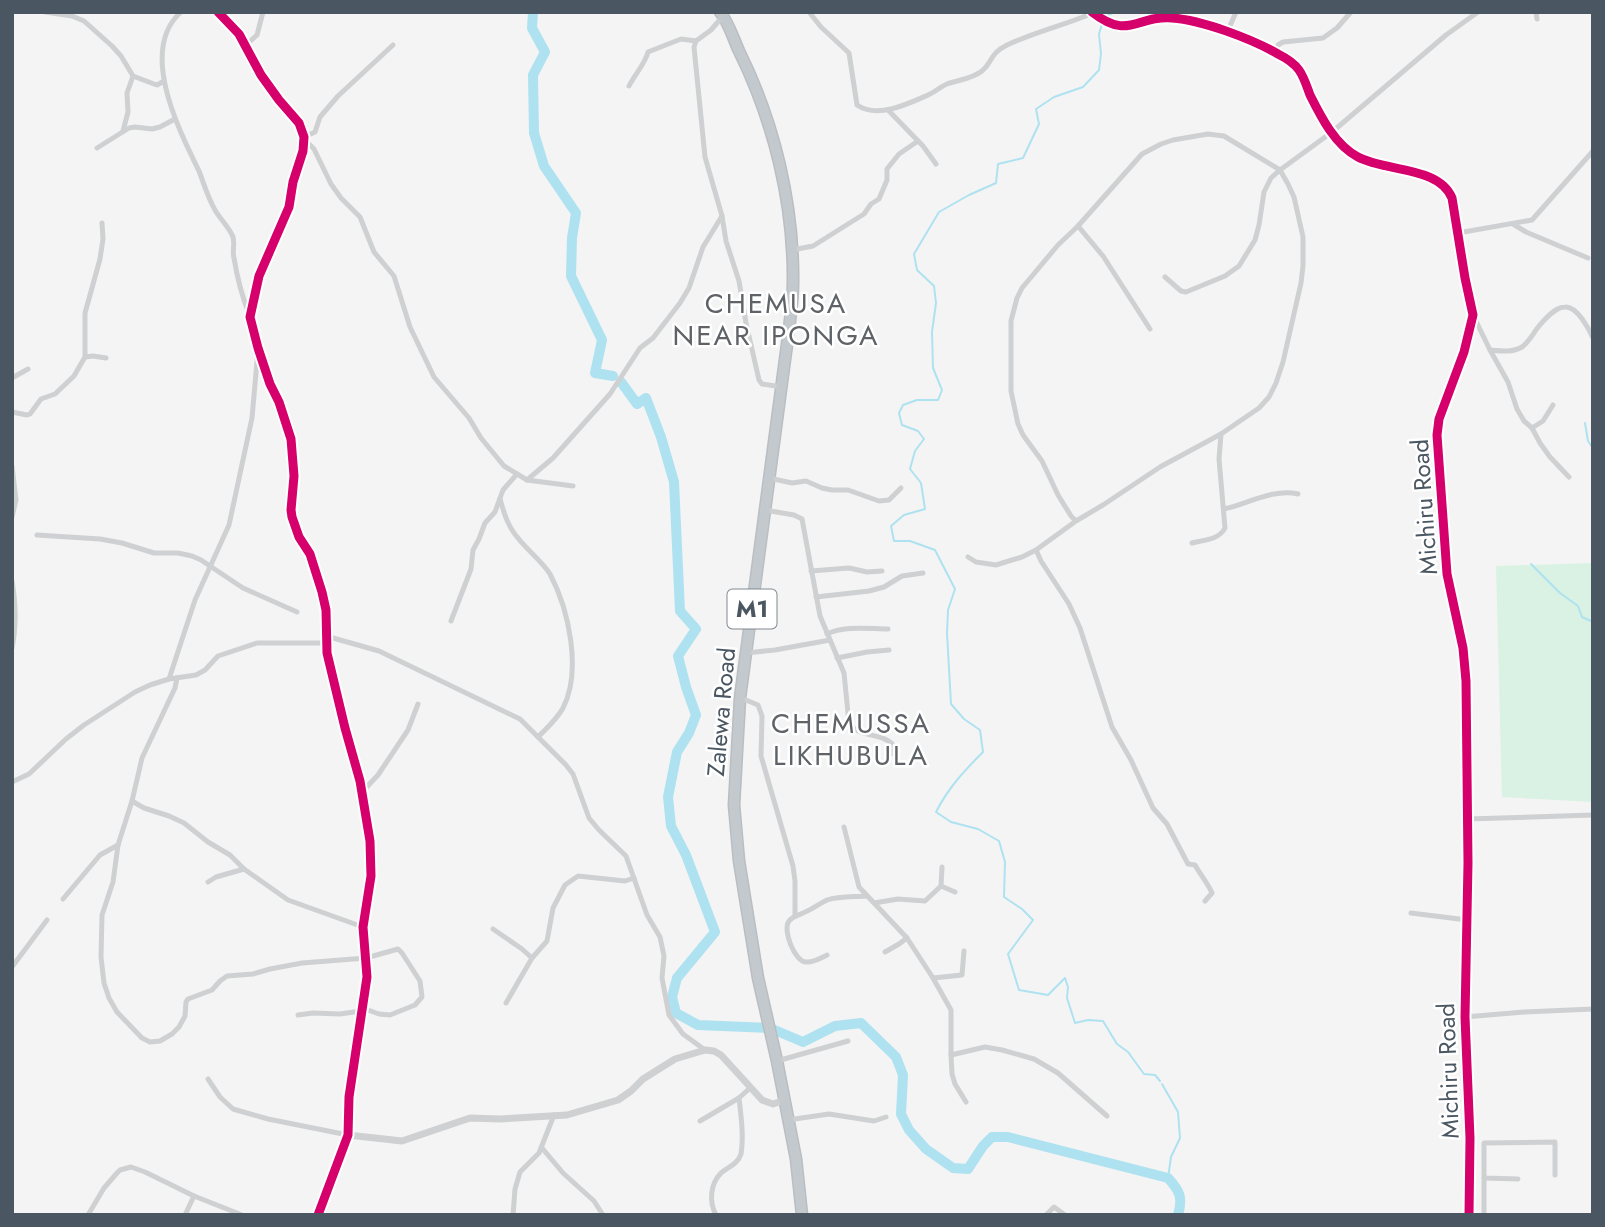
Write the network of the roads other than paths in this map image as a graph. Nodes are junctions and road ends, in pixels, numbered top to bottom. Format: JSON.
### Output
{"nodes":[{"id":1,"x":45,"y":12,"type":"edge"},
{"id":2,"x":181,"y":12,"type":"edge"},
{"id":3,"x":218,"y":12,"type":"edge"},
{"id":4,"x":262,"y":12,"type":"edge"},
{"id":5,"x":809,"y":12,"type":"edge"},
{"id":6,"x":1236,"y":12,"type":"edge"},
{"id":7,"x":1351,"y":12,"type":"edge"},
{"id":8,"x":1478,"y":12,"type":"edge"},
{"id":9,"x":1092,"y":13,"type":"edge"},
{"id":10,"x":722,"y":14,"type":"edge"},
{"id":11,"x":1227,"y":33,"type":"junction"},
{"id":12,"x":696,"y":41,"type":"junction"},
{"id":13,"x":246,"y":45,"type":"junction"},
{"id":14,"x":393,"y":45,"type":"dead end"},
{"id":15,"x":1275,"y":52,"type":"junction"},
{"id":16,"x":133,"y":76,"type":"junction"},
{"id":17,"x":164,"y":81,"type":"junction"},
{"id":18,"x":629,"y":86,"type":"dead end"},
{"id":19,"x":888,"y":110,"type":"junction"},
{"id":20,"x":175,"y":119,"type":"junction"},
{"id":21,"x":123,"y":131,"type":"junction"},
{"id":22,"x":1332,"y":132,"type":"junction"},
{"id":23,"x":304,"y":139,"type":"junction"},
{"id":24,"x":918,"y":141,"type":"junction"},
{"id":25,"x":97,"y":148,"type":"dead end"},
{"id":26,"x":1593,"y":151,"type":"edge"},
{"id":27,"x":936,"y":164,"type":"dead end"},
{"id":28,"x":1280,"y":170,"type":"junction"},
{"id":29,"x":722,"y":216,"type":"junction"},
{"id":30,"x":102,"y":223,"type":"dead end"},
{"id":31,"x":1513,"y":224,"type":"junction"},
{"id":32,"x":1078,"y":226,"type":"junction"},
{"id":33,"x":1458,"y":233,"type":"junction"},
{"id":34,"x":792,"y":250,"type":"junction"},
{"id":35,"x":1588,"y":258,"type":"dead end"},
{"id":36,"x":1166,"y":277,"type":"dead end"},
{"id":37,"x":1473,"y":315,"type":"junction"},
{"id":38,"x":250,"y":317,"type":"junction"},
{"id":39,"x":1150,"y":329,"type":"dead end"},
{"id":40,"x":1593,"y":338,"type":"edge"},
{"id":41,"x":258,"y":348,"type":"junction"},
{"id":42,"x":1490,"y":349,"type":"junction"},
{"id":43,"x":85,"y":357,"type":"junction"},
{"id":44,"x":106,"y":358,"type":"dead end"},
{"id":45,"x":28,"y":369,"type":"dead end"},
{"id":46,"x":12,"y":378,"type":"edge"},
{"id":47,"x":782,"y":387,"type":"junction"},
{"id":48,"x":1553,"y":405,"type":"dead end"},
{"id":49,"x":12,"y":412,"type":"edge"},
{"id":50,"x":1532,"y":428,"type":"junction"},
{"id":51,"x":1221,"y":434,"type":"junction"},
{"id":52,"x":12,"y":466,"type":"edge"},
{"id":53,"x":517,"y":474,"type":"junction"},
{"id":54,"x":1569,"y":477,"type":"dead end"},
{"id":55,"x":769,"y":478,"type":"junction"},
{"id":56,"x":527,"y":480,"type":"junction"},
{"id":57,"x":573,"y":486,"type":"dead end"},
{"id":58,"x":901,"y":488,"type":"dead end"},
{"id":59,"x":1298,"y":494,"type":"dead end"},
{"id":60,"x":500,"y":499,"type":"junction"},
{"id":61,"x":1224,"y":509,"type":"junction"},
{"id":62,"x":765,"y":510,"type":"junction"},
{"id":63,"x":12,"y":517,"type":"edge"},
{"id":64,"x":1076,"y":521,"type":"junction"},
{"id":65,"x":37,"y":535,"type":"dead end"},
{"id":66,"x":1192,"y":543,"type":"dead end"},
{"id":67,"x":1036,"y":550,"type":"junction"},
{"id":68,"x":968,"y":557,"type":"dead end"},
{"id":69,"x":210,"y":566,"type":"junction"},
{"id":70,"x":882,"y":570,"type":"dead end"},
{"id":71,"x":811,"y":571,"type":"junction"},
{"id":72,"x":923,"y":573,"type":"dead end"},
{"id":73,"x":12,"y":581,"type":"edge"},
{"id":74,"x":816,"y":597,"type":"junction"},
{"id":75,"x":297,"y":612,"type":"dead end"},
{"id":76,"x":451,"y":621,"type":"dead end"},
{"id":77,"x":888,"y":629,"type":"dead end"},
{"id":78,"x":829,"y":637,"type":"junction"},
{"id":79,"x":326,"y":640,"type":"junction"},
{"id":80,"x":12,"y":648,"type":"edge"},
{"id":81,"x":889,"y":650,"type":"dead end"},
{"id":82,"x":746,"y":653,"type":"junction"},
{"id":83,"x":837,"y":658,"type":"junction"},
{"id":84,"x":169,"y":678,"type":"junction"},
{"id":85,"x":177,"y":678,"type":"junction"},
{"id":86,"x":740,"y":698,"type":"junction"},
{"id":87,"x":418,"y":704,"type":"dead end"},
{"id":88,"x":538,"y":737,"type":"junction"},
{"id":89,"x":891,"y":754,"type":"dead end"},
{"id":90,"x":12,"y":782,"type":"edge"},
{"id":91,"x":362,"y":792,"type":"junction"},
{"id":92,"x":132,"y":801,"type":"junction"},
{"id":93,"x":1593,"y":815,"type":"edge"},
{"id":94,"x":1467,"y":819,"type":"junction"},
{"id":95,"x":844,"y":827,"type":"dead end"},
{"id":96,"x":118,"y":845,"type":"junction"},
{"id":97,"x":942,"y":867,"type":"dead end"},
{"id":98,"x":244,"y":869,"type":"junction"},
{"id":99,"x":634,"y":878,"type":"junction"},
{"id":100,"x":208,"y":882,"type":"dead end"},
{"id":101,"x":941,"y":886,"type":"junction"},
{"id":102,"x":955,"y":892,"type":"dead end"},
{"id":103,"x":866,"y":896,"type":"junction"},
{"id":104,"x":64,"y":899,"type":"dead end"},
{"id":105,"x":1205,"y":901,"type":"dead end"},
{"id":106,"x":874,"y":903,"type":"junction"},
{"id":107,"x":1411,"y":913,"type":"dead end"},
{"id":108,"x":795,"y":915,"type":"junction"},
{"id":109,"x":47,"y":920,"type":"dead end"},
{"id":110,"x":1466,"y":920,"type":"junction"},
{"id":111,"x":363,"y":927,"type":"junction"},
{"id":112,"x":493,"y":929,"type":"dead end"},
{"id":113,"x":907,"y":938,"type":"junction"},
{"id":114,"x":964,"y":951,"type":"dead end"},
{"id":115,"x":885,"y":952,"type":"dead end"},
{"id":116,"x":827,"y":955,"type":"dead end"},
{"id":117,"x":366,"y":958,"type":"junction"},
{"id":118,"x":532,"y":958,"type":"junction"},
{"id":119,"x":12,"y":967,"type":"edge"},
{"id":120,"x":933,"y":978,"type":"junction"},
{"id":121,"x":506,"y":1003,"type":"dead end"},
{"id":122,"x":1593,"y":1009,"type":"edge"},
{"id":123,"x":363,"y":1011,"type":"junction"},
{"id":124,"x":298,"y":1015,"type":"dead end"},
{"id":125,"x":1465,"y":1017,"type":"junction"},
{"id":126,"x":848,"y":1041,"type":"dead end"},
{"id":127,"x":705,"y":1050,"type":"junction"},
{"id":128,"x":950,"y":1055,"type":"junction"},
{"id":129,"x":777,"y":1061,"type":"junction"},
{"id":130,"x":208,"y":1079,"type":"dead end"},
{"id":131,"x":750,"y":1088,"type":"junction"},
{"id":132,"x":739,"y":1098,"type":"junction"},
{"id":133,"x":785,"y":1100,"type":"junction"},
{"id":134,"x":966,"y":1102,"type":"dead end"},
{"id":135,"x":554,"y":1115,"type":"junction"},
{"id":136,"x":1107,"y":1116,"type":"dead end"},
{"id":137,"x":886,"y":1117,"type":"dead end"},
{"id":138,"x":700,"y":1121,"type":"dead end"},
{"id":139,"x":788,"y":1121,"type":"junction"},
{"id":140,"x":348,"y":1135,"type":"junction"},
{"id":141,"x":541,"y":1148,"type":"junction"},
{"id":142,"x":1555,"y":1175,"type":"dead end"},
{"id":143,"x":1484,"y":1178,"type":"junction"},
{"id":144,"x":1518,"y":1180,"type":"dead end"},
{"id":145,"x":194,"y":1196,"type":"junction"},
{"id":146,"x":802,"y":1214,"type":"edge"},
{"id":147,"x":88,"y":1215,"type":"edge"},
{"id":148,"x":185,"y":1215,"type":"edge"},
{"id":149,"x":242,"y":1215,"type":"edge"},
{"id":150,"x":318,"y":1215,"type":"edge"},
{"id":151,"x":513,"y":1215,"type":"edge"},
{"id":152,"x":603,"y":1215,"type":"edge"},
{"id":153,"x":716,"y":1215,"type":"edge"},
{"id":154,"x":1046,"y":1215,"type":"edge"},
{"id":155,"x":1065,"y":1215,"type":"edge"},
{"id":156,"x":1470,"y":1215,"type":"edge"},
{"id":157,"x":1484,"y":1215,"type":"edge"}],
"edges":[{"from":1,"to":16,"type":"street"},
{"from":2,"to":17,"type":"street"},
{"from":3,"to":13,"type":"street"},
{"from":4,"to":13,"type":"street"},
{"from":5,"to":19,"type":"street"},
{"from":6,"to":11,"type":"street"},
{"from":7,"to":15,"type":"street"},
{"from":8,"to":22,"type":"street"},
{"from":9,"to":11,"type":"street","name":"Michiru Road"},
{"from":9,"to":19,"type":"street"},
{"from":10,"to":12,"type":"street"},
{"from":10,"to":34,"type":"highway","name":"Zalewa Road","number":"M1"},
{"from":11,"to":15,"type":"street","name":"Michiru Road"},
{"from":12,"to":18,"type":"street"},
{"from":12,"to":29,"type":"street"},
{"from":13,"to":23,"type":"street"},
{"from":14,"to":23,"type":"street"},
{"from":15,"to":22,"type":"street","name":"Michiru Road"},
{"from":16,"to":17,"type":"street"},
{"from":16,"to":21,"type":"street"},
{"from":17,"to":20,"type":"street"},
{"from":19,"to":24,"type":"street"},
{"from":20,"to":21,"type":"street"},
{"from":20,"to":38,"type":"street"},
{"from":21,"to":25,"type":"street"},
{"from":22,"to":28,"type":"street"},
{"from":22,"to":33,"type":"street","name":"Michiru Road"},
{"from":23,"to":38,"type":"street"},
{"from":23,"to":53,"type":"street"},
{"from":24,"to":27,"type":"street"},
{"from":24,"to":34,"type":"street"},
{"from":26,"to":31,"type":"street"},
{"from":28,"to":32,"type":"street"},
{"from":28,"to":36,"type":"street"},
{"from":28,"to":51,"type":"street"},
{"from":29,"to":47,"type":"street"},
{"from":29,"to":56,"type":"street"},
{"from":30,"to":43,"type":"street"},
{"from":31,"to":33,"type":"street"},
{"from":31,"to":35,"type":"street"},
{"from":32,"to":39,"type":"street"},
{"from":32,"to":64,"type":"street"},
{"from":33,"to":37,"type":"street","name":"Michiru Road"},
{"from":34,"to":47,"type":"highway","name":"Zalewa Road","number":"M1"},
{"from":37,"to":42,"type":"street"},
{"from":37,"to":94,"type":"street","name":"Michiru Road"},
{"from":38,"to":41,"type":"street"},
{"from":40,"to":42,"type":"street"},
{"from":41,"to":69,"type":"street"},
{"from":41,"to":79,"type":"street"},
{"from":42,"to":50,"type":"street"},
{"from":43,"to":44,"type":"street"},
{"from":43,"to":49,"type":"street"},
{"from":45,"to":46,"type":"street"},
{"from":47,"to":55,"type":"highway","name":"Zalewa Road","number":"M1"},
{"from":48,"to":50,"type":"street"},
{"from":50,"to":54,"type":"street"},
{"from":51,"to":61,"type":"street"},
{"from":51,"to":64,"type":"street"},
{"from":52,"to":63,"type":"street"},
{"from":53,"to":56,"type":"street"},
{"from":53,"to":60,"type":"street"},
{"from":55,"to":58,"type":"street"},
{"from":55,"to":62,"type":"highway","name":"Zalewa Road","number":"M1"},
{"from":56,"to":57,"type":"street"},
{"from":59,"to":61,"type":"street"},
{"from":60,"to":76,"type":"street"},
{"from":60,"to":88,"type":"street"},
{"from":61,"to":66,"type":"street"},
{"from":62,"to":71,"type":"street"},
{"from":62,"to":82,"type":"highway","name":"Zalewa Road","number":"M1"},
{"from":64,"to":67,"type":"street"},
{"from":65,"to":69,"type":"street"},
{"from":67,"to":68,"type":"street"},
{"from":67,"to":105,"type":"street"},
{"from":69,"to":75,"type":"street"},
{"from":69,"to":84,"type":"street"},
{"from":70,"to":71,"type":"street"},
{"from":71,"to":74,"type":"street"},
{"from":72,"to":74,"type":"street"},
{"from":73,"to":80,"type":"street"},
{"from":74,"to":78,"type":"street"},
{"from":77,"to":78,"type":"street"},
{"from":78,"to":82,"type":"street"},
{"from":78,"to":83,"type":"street"},
{"from":79,"to":85,"type":"street"},
{"from":79,"to":88,"type":"street"},
{"from":79,"to":91,"type":"street"},
{"from":81,"to":83,"type":"street"},
{"from":82,"to":86,"type":"highway","name":"Zalewa Road","number":"M1"},
{"from":83,"to":89,"type":"street"},
{"from":84,"to":85,"type":"street"},
{"from":84,"to":90,"type":"street"},
{"from":85,"to":92,"type":"street"},
{"from":86,"to":108,"type":"street"},
{"from":86,"to":129,"type":"highway","name":"Zalewa Road","number":"M1"},
{"from":87,"to":91,"type":"street"},
{"from":88,"to":99,"type":"street"},
{"from":91,"to":111,"type":"street"},
{"from":92,"to":96,"type":"street"},
{"from":92,"to":98,"type":"street"},
{"from":93,"to":94,"type":"street"},
{"from":94,"to":110,"type":"street","name":"Michiru Road"},
{"from":95,"to":103,"type":"street"},
{"from":96,"to":104,"type":"street"},
{"from":96,"to":117,"type":"street"},
{"from":97,"to":101,"type":"street"},
{"from":98,"to":100,"type":"street"},
{"from":98,"to":111,"type":"street"},
{"from":99,"to":118,"type":"street"},
{"from":99,"to":127,"type":"street"},
{"from":101,"to":102,"type":"street"},
{"from":101,"to":106,"type":"street"},
{"from":103,"to":106,"type":"street"},
{"from":103,"to":108,"type":"street"},
{"from":106,"to":113,"type":"street"},
{"from":107,"to":110,"type":"street"},
{"from":108,"to":116,"type":"street"},
{"from":109,"to":119,"type":"street"},
{"from":110,"to":125,"type":"street","name":"Michiru Road"},
{"from":111,"to":117,"type":"street"},
{"from":112,"to":118,"type":"street"},
{"from":113,"to":115,"type":"street"},
{"from":113,"to":120,"type":"street"},
{"from":114,"to":120,"type":"street"},
{"from":117,"to":123,"type":"street"},
{"from":117,"to":123,"type":"street"},
{"from":118,"to":121,"type":"street"},
{"from":120,"to":128,"type":"street"},
{"from":122,"to":125,"type":"street"},
{"from":123,"to":124,"type":"street"},
{"from":123,"to":140,"type":"street"},
{"from":125,"to":156,"type":"street","name":"Michiru Road"},
{"from":126,"to":129,"type":"street"},
{"from":127,"to":131,"type":"street"},
{"from":127,"to":135,"type":"street"},
{"from":128,"to":134,"type":"street"},
{"from":128,"to":136,"type":"street"},
{"from":129,"to":133,"type":"highway","name":"Zalewa Road","number":"M1"},
{"from":130,"to":140,"type":"street"},
{"from":131,"to":132,"type":"street"},
{"from":131,"to":133,"type":"street"},
{"from":132,"to":138,"type":"street"},
{"from":132,"to":153,"type":"street"},
{"from":133,"to":139,"type":"highway","name":"Zalewa Road","number":"M1"},
{"from":135,"to":140,"type":"street"},
{"from":135,"to":141,"type":"street"},
{"from":137,"to":139,"type":"street"},
{"from":139,"to":146,"type":"highway","name":"Zalewa Road","number":"M1"},
{"from":140,"to":150,"type":"street"},
{"from":141,"to":151,"type":"street"},
{"from":141,"to":152,"type":"street"},
{"from":142,"to":143,"type":"street"},
{"from":143,"to":144,"type":"street"},
{"from":143,"to":157,"type":"street"},
{"from":145,"to":147,"type":"street"},
{"from":145,"to":148,"type":"street"},
{"from":145,"to":149,"type":"street"},
{"from":154,"to":155,"type":"street"}]}
